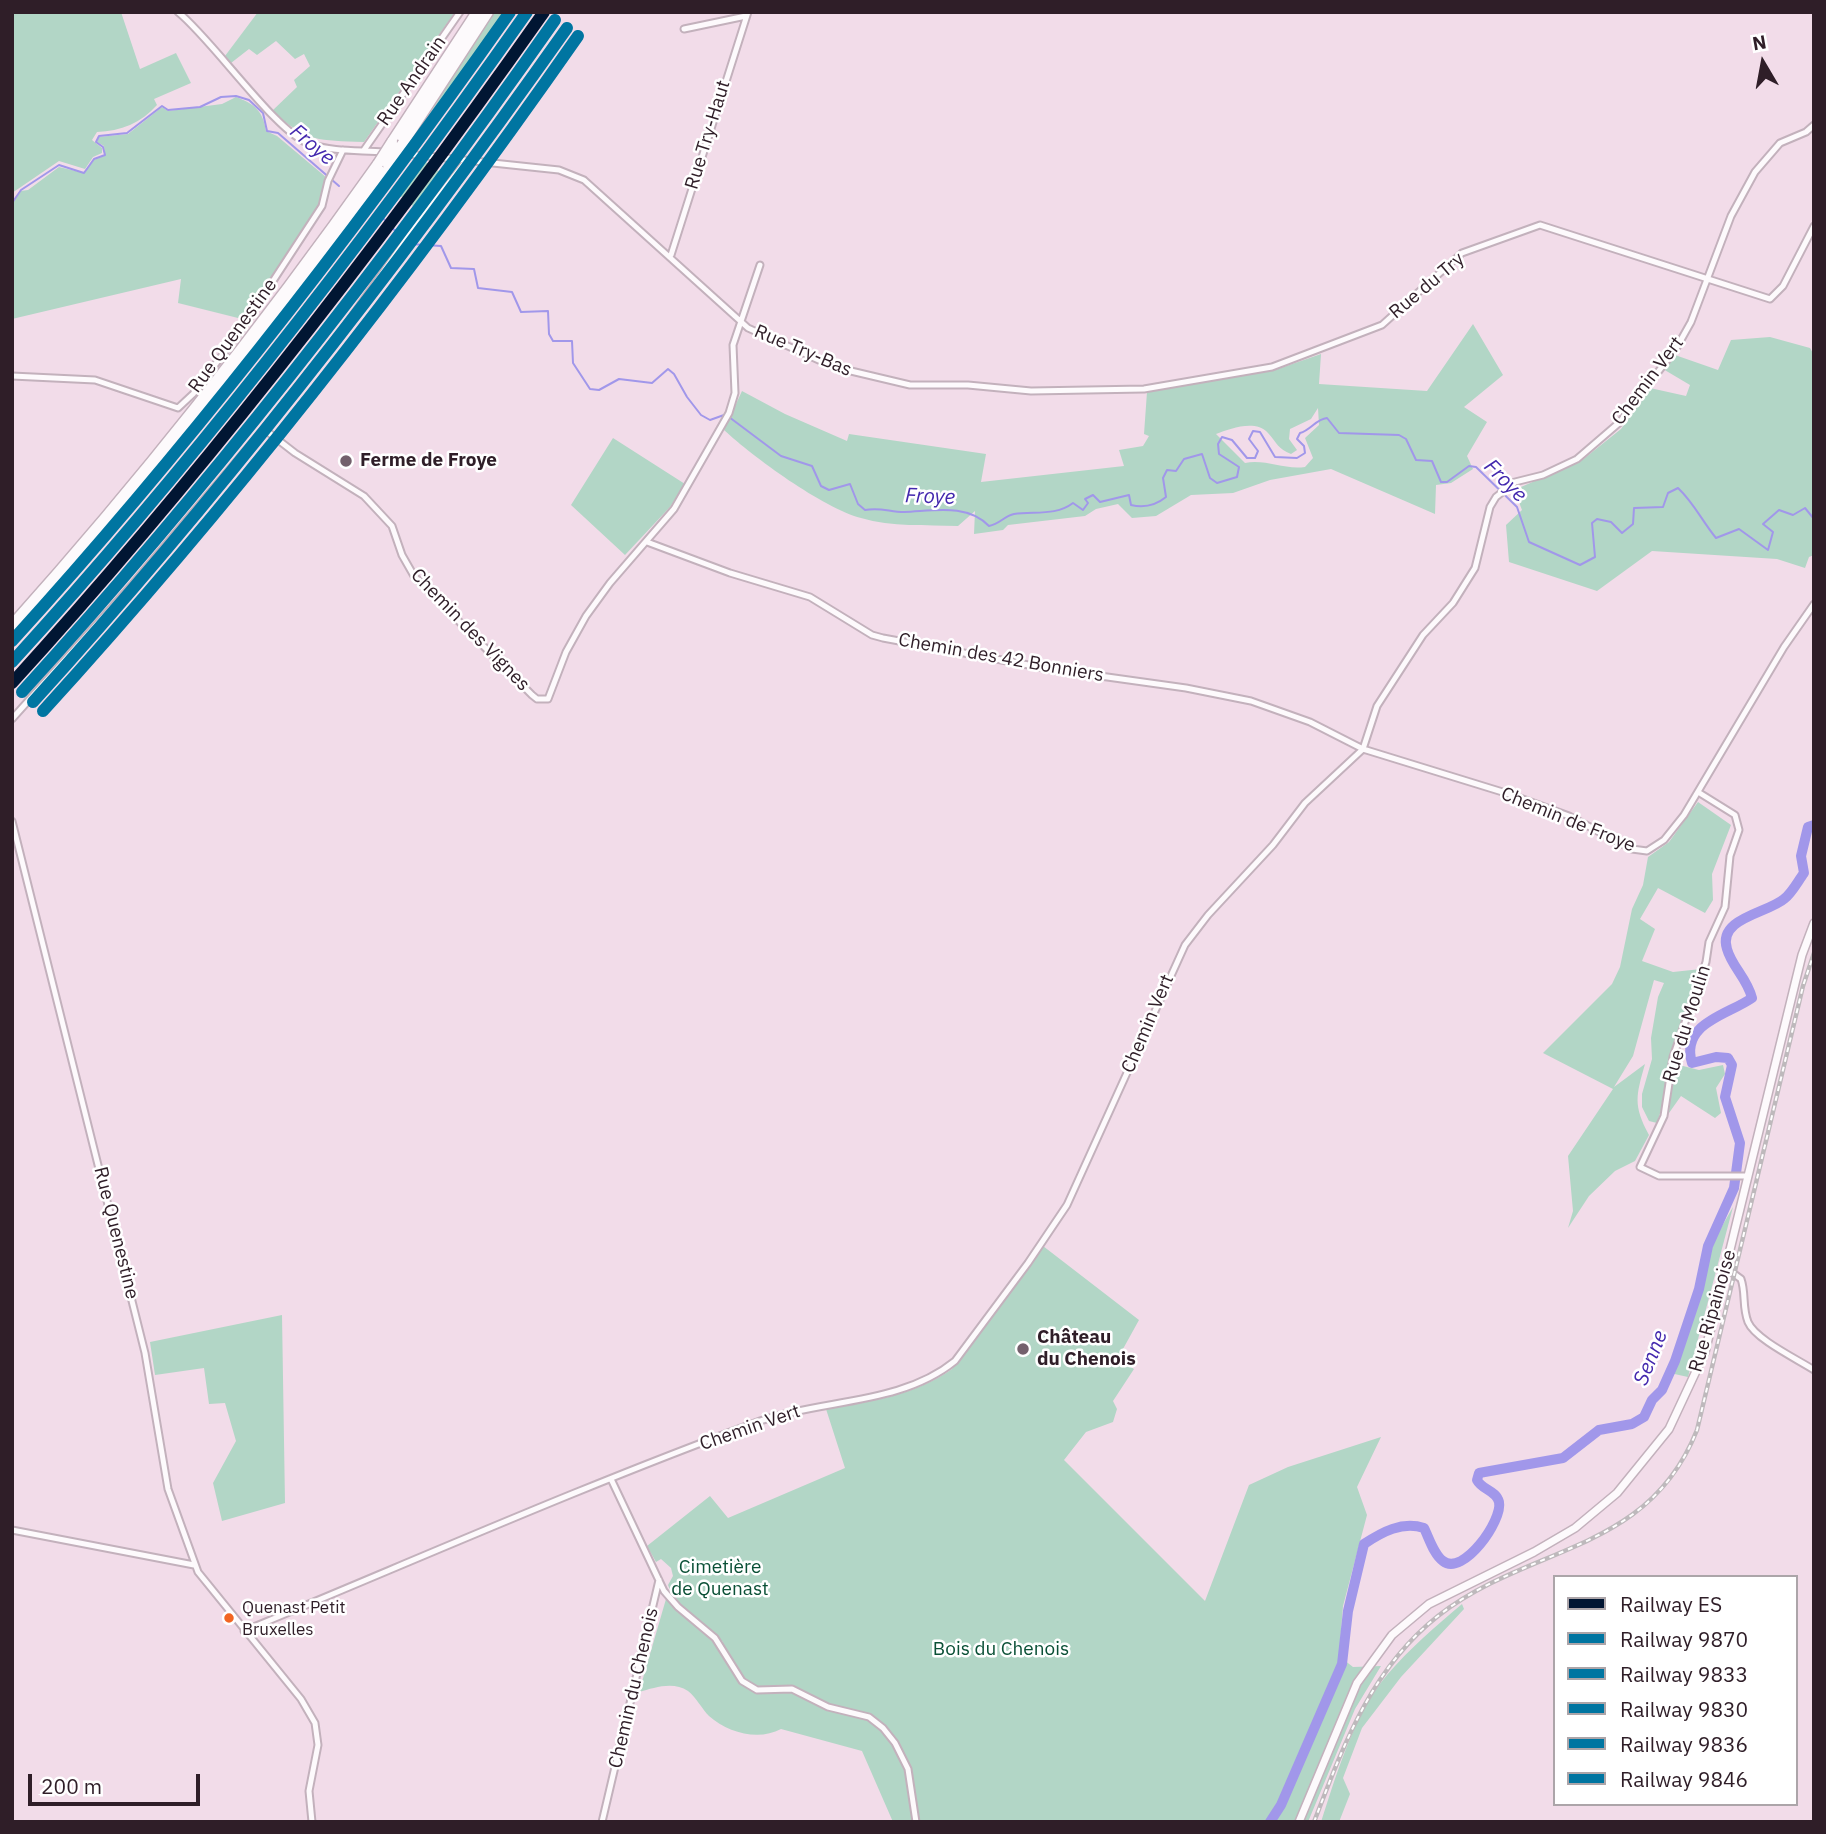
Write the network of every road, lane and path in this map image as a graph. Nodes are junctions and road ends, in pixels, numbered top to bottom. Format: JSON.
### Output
{"nodes":[{"id":1,"x":178,"y":12,"type":"edge"},
{"id":2,"x":460,"y":12,"type":"edge"},
{"id":3,"x":477,"y":12,"type":"edge"},
{"id":4,"x":488,"y":12,"type":"edge"},
{"id":5,"x":747,"y":14,"type":"edge"},
{"id":6,"x":684,"y":29,"type":"dead end"},
{"id":7,"x":1814,"y":125,"type":"edge"},
{"id":8,"x":398,"y":142,"type":"junction"},
{"id":9,"x":344,"y":149,"type":"junction"},
{"id":10,"x":364,"y":150,"type":"junction"},
{"id":11,"x":466,"y":161,"type":"junction"},
{"id":12,"x":383,"y":165,"type":"junction"},
{"id":13,"x":1814,"y":226,"type":"edge"},
{"id":14,"x":671,"y":255,"type":"junction"},
{"id":15,"x":760,"y":265,"type":"dead end"},
{"id":16,"x":1707,"y":279,"type":"junction"},
{"id":17,"x":739,"y":321,"type":"junction"},
{"id":18,"x":12,"y":376,"type":"edge"},
{"id":19,"x":993,"y":387,"type":"joint"},
{"id":20,"x":264,"y":429,"type":"junction"},
{"id":21,"x":647,"y":542,"type":"junction"},
{"id":22,"x":1814,"y":604,"type":"edge"},
{"id":23,"x":12,"y":625,"type":"edge"},
{"id":24,"x":12,"y":639,"type":"edge"},
{"id":25,"x":12,"y":719,"type":"edge"},
{"id":26,"x":1363,"y":749,"type":"junction"},
{"id":27,"x":1698,"y":792,"type":"junction"},
{"id":28,"x":12,"y":821,"type":"edge"},
{"id":29,"x":1814,"y":923,"type":"edge"},
{"id":30,"x":1745,"y":1176,"type":"junction"},
{"id":31,"x":1726,"y":1268,"type":"junction"},
{"id":32,"x":1814,"y":1370,"type":"edge"},
{"id":33,"x":611,"y":1479,"type":"junction"},
{"id":34,"x":12,"y":1530,"type":"edge"},
{"id":35,"x":194,"y":1565,"type":"junction"},
{"id":36,"x":659,"y":1580,"type":"junction"},
{"id":37,"x":244,"y":1631,"type":"junction"},
{"id":38,"x":312,"y":1822,"type":"edge"},
{"id":39,"x":602,"y":1822,"type":"edge"},
{"id":40,"x":915,"y":1822,"type":"edge"},
{"id":41,"x":1299,"y":1822,"type":"edge"}],
"edges":[{"from":1,"to":9,"type":"street","name":"Rue Try-Bas"},
{"from":2,"to":10,"type":"street","name":"Rue Andrain"},
{"from":3,"to":8,"type":"highway"},
{"from":4,"to":8,"type":"highway"},
{"from":5,"to":6,"type":"street","name":"Rue Try-Haut"},
{"from":5,"to":14,"type":"street","name":"Rue Try-Haut"},
{"from":7,"to":16,"type":"street","name":"Chemin Vert"},
{"from":8,"to":12,"type":"highway","bridge":true},
{"from":9,"to":10,"type":"street","name":"Rue Try-Bas"},
{"from":9,"to":18,"type":"street","name":"Rue Quenestine"},
{"from":10,"to":11,"type":"street","name":"Rue Try-Bas"},
{"from":11,"to":14,"type":"street","name":"Rue Try-Bas"},
{"from":11,"to":20,"type":"street"},
{"from":12,"to":23,"type":"highway"},
{"from":12,"to":24,"type":"highway"},
{"from":13,"to":16,"type":"street","name":"Rue du Try"},
{"from":14,"to":17,"type":"street","name":"Rue Try-Bas"},
{"from":15,"to":17,"type":"street","name":"Rue Try-Bas"},
{"from":16,"to":19,"type":"street","name":"Rue du Try"},
{"from":16,"to":26,"type":"street","name":"Chemin Vert"},
{"from":17,"to":19,"type":"street","name":"Rue Try-Bas"},
{"from":17,"to":21,"type":"street","name":"Rue Try-Bas"},
{"from":20,"to":21,"type":"street","name":"Chemin des Vignes"},
{"from":20,"to":25,"type":"street"},
{"from":21,"to":26,"type":"street","name":"Chemin des 42 Bonniers"},
{"from":22,"to":27,"type":"street","name":"Chemin de Froye"},
{"from":26,"to":27,"type":"street","name":"Chemin de Froye"},
{"from":26,"to":33,"type":"street","name":"Chemin Vert"},
{"from":27,"to":30,"type":"street","name":"Rue du Moulin"},
{"from":28,"to":35,"type":"street","name":"Rue Quenestine"},
{"from":29,"to":30,"type":"street","name":"Rue Ripainoise"},
{"from":30,"to":31,"type":"street","name":"Rue Ripainoise"},
{"from":31,"to":32,"type":"street"},
{"from":31,"to":41,"type":"street","name":"Rue Ripainoise"},
{"from":33,"to":36,"type":"street","name":"Chemin du Chenois"},
{"from":33,"to":37,"type":"street","name":"Chemin Vert"},
{"from":34,"to":35,"type":"street"},
{"from":35,"to":37,"type":"street","name":"Rue Quenestine"},
{"from":36,"to":39,"type":"street","name":"Chemin du Chenois"},
{"from":36,"to":40,"type":"street"},
{"from":37,"to":38,"type":"street","name":"Rue Quenestine"}]}
